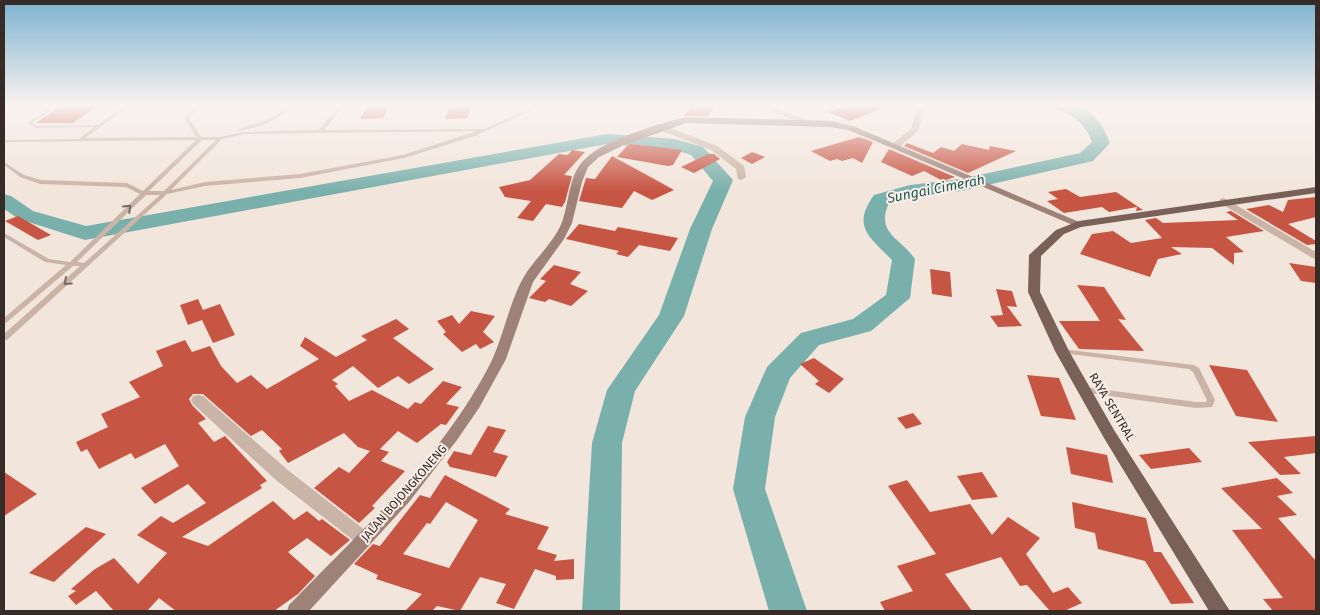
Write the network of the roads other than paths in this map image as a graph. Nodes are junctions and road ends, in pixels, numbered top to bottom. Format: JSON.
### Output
{"nodes":[{"id":1,"x":88,"y":134,"type":"edge"},
{"id":2,"x":197,"y":134,"type":"edge"},
{"id":3,"x":226,"y":134,"type":"edge"},
{"id":4,"x":241,"y":134,"type":"edge"},
{"id":5,"x":475,"y":134,"type":"edge"},
{"id":6,"x":645,"y":134,"type":"edge"},
{"id":7,"x":668,"y":134,"type":"edge"},
{"id":8,"x":862,"y":134,"type":"edge"},
{"id":9,"x":910,"y":134,"type":"edge"},
{"id":10,"x":220,"y":138,"type":"junction"},
{"id":11,"x":81,"y":139,"type":"junction"},
{"id":12,"x":200,"y":139,"type":"junction"},
{"id":13,"x":4,"y":141,"type":"edge"},
{"id":14,"x":894,"y":146,"type":"junction"},
{"id":15,"x":4,"y":163,"type":"edge"},
{"id":16,"x":741,"y":177,"type":"dead end"},
{"id":17,"x":1316,"y":190,"type":"edge"},
{"id":18,"x":143,"y":193,"type":"junction"},
{"id":19,"x":166,"y":193,"type":"junction"},
{"id":20,"x":1224,"y":201,"type":"junction"},
{"id":21,"x":1079,"y":224,"type":"junction"},
{"id":22,"x":4,"y":235,"type":"edge"},
{"id":23,"x":1316,"y":257,"type":"edge"},
{"id":24,"x":70,"y":265,"type":"junction"},
{"id":25,"x":85,"y":265,"type":"junction"},
{"id":26,"x":4,"y":321,"type":"edge"},
{"id":27,"x":4,"y":338,"type":"edge"},
{"id":28,"x":1062,"y":351,"type":"junction"},
{"id":29,"x":1084,"y":390,"type":"junction"},
{"id":30,"x":198,"y":400,"type":"dead end"},
{"id":31,"x":364,"y":540,"type":"junction"},
{"id":32,"x":296,"y":611,"type":"edge"},
{"id":33,"x":1220,"y":611,"type":"edge"}],
"edges":[{"from":1,"to":11,"type":"lane"},
{"from":2,"to":12,"type":"lane"},
{"from":3,"to":10,"type":"lane"},
{"from":4,"to":10,"type":"lane"},
{"from":5,"to":19,"type":"lane"},
{"from":6,"to":31,"type":"main road","name":"JALAN BOJONGKONENG"},
{"from":7,"to":16,"type":"street"},
{"from":8,"to":14,"type":"main road","name":"JALAN BOJONGKONENG"},
{"from":9,"to":14,"type":"street"},
{"from":10,"to":12,"type":"lane"},
{"from":10,"to":19,"type":"lane"},
{"from":11,"to":12,"type":"lane"},
{"from":11,"to":13,"type":"lane"},
{"from":12,"to":18,"type":"lane"},
{"from":14,"to":21,"type":"main road","name":"JALAN BOJONGKONENG"},
{"from":15,"to":18,"type":"lane"},
{"from":17,"to":20,"type":"main road","name":"RAYA SENTRAL"},
{"from":18,"to":19,"type":"lane"},
{"from":24,"to":18,"type":"lane","one_way":true},
{"from":19,"to":25,"type":"lane"},
{"from":20,"to":21,"type":"main road","name":"RAYA SENTRAL"},
{"from":20,"to":23,"type":"street"},
{"from":21,"to":28,"type":"main road","name":"RAYA SENTRAL"},
{"from":22,"to":24,"type":"lane"},
{"from":24,"to":25,"type":"lane"},
{"from":24,"to":26,"type":"lane"},
{"from":25,"to":27,"type":"lane","one_way":true},
{"from":28,"to":29,"type":"main road","name":"RAYA SENTRAL"},
{"from":28,"to":29,"type":"lane"},
{"from":29,"to":33,"type":"main road","name":"RAYA SENTRAL"},
{"from":30,"to":31,"type":"street"},
{"from":31,"to":32,"type":"main road","name":"JALAN BOJONGKONENG"}]}
